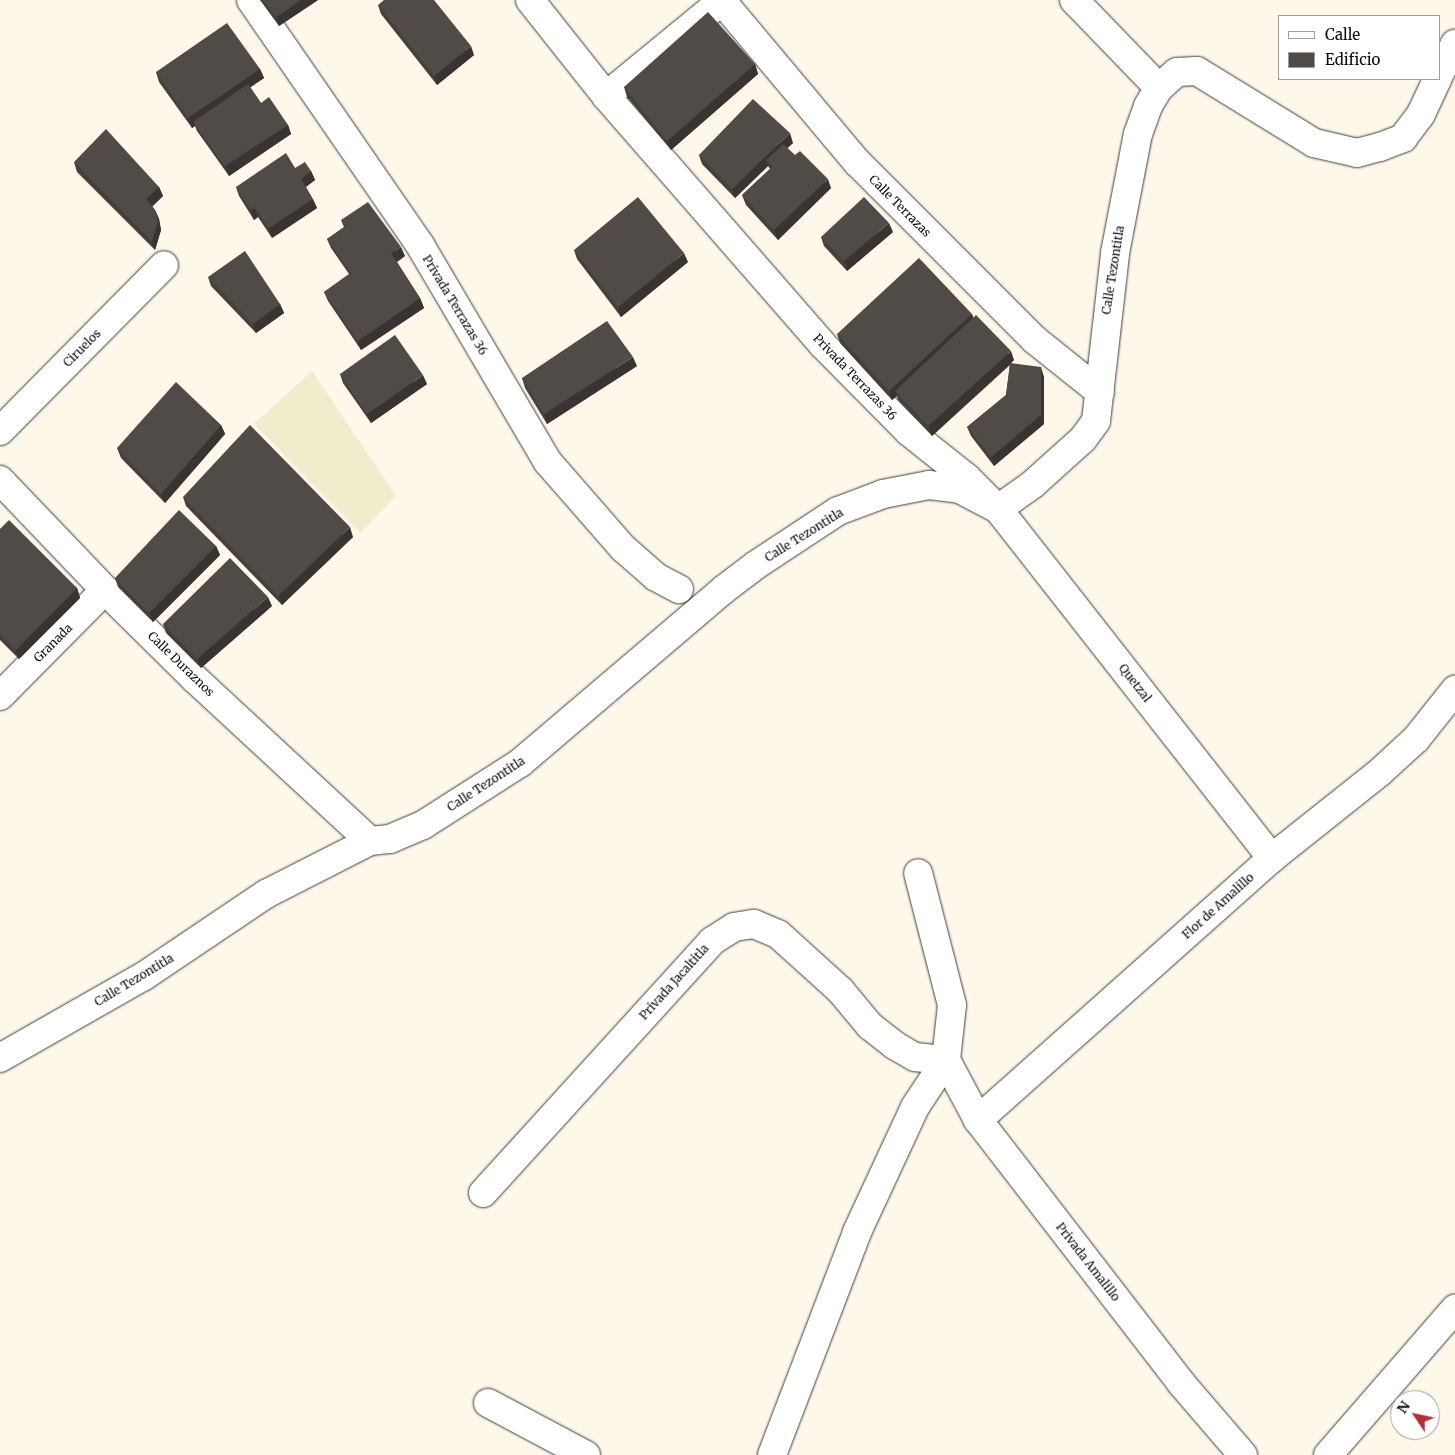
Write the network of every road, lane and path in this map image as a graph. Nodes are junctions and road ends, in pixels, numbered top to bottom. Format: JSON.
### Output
{"nodes":[{"id":1,"x":252,"y":0,"type":"edge"},
{"id":2,"x":530,"y":0,"type":"edge"},
{"id":3,"x":1074,"y":0,"type":"edge"},
{"id":4,"x":723,"y":1,"type":"edge"},
{"id":5,"x":1455,"y":44,"type":"edge"},
{"id":6,"x":1440,"y":73,"type":"edge"},
{"id":7,"x":1437,"y":80,"type":"edge"},
{"id":8,"x":1159,"y":88,"type":"junction"},
{"id":9,"x":606,"y":96,"type":"junction"},
{"id":10,"x":164,"y":265,"type":"dead end"},
{"id":11,"x":1100,"y":392,"type":"junction"},
{"id":12,"x":0,"y":430,"type":"edge"},
{"id":13,"x":0,"y":480,"type":"edge"},
{"id":14,"x":998,"y":509,"type":"junction"},
{"id":15,"x":679,"y":589,"type":"dead end"},
{"id":16,"x":105,"y":590,"type":"junction"},
{"id":17,"x":1455,"y":690,"type":"edge"},
{"id":18,"x":0,"y":696,"type":"edge"},
{"id":19,"x":370,"y":841,"type":"junction"},
{"id":20,"x":1272,"y":858,"type":"junction"},
{"id":21,"x":918,"y":873,"type":"dead end"},
{"id":22,"x":0,"y":1058,"type":"edge"},
{"id":23,"x":946,"y":1060,"type":"junction"},
{"id":24,"x":978,"y":1120,"type":"junction"},
{"id":25,"x":483,"y":1193,"type":"dead end"},
{"id":26,"x":1455,"y":1309,"type":"edge"},
{"id":27,"x":488,"y":1403,"type":"dead end"},
{"id":28,"x":586,"y":1455,"type":"edge"},
{"id":29,"x":772,"y":1455,"type":"edge"},
{"id":30,"x":1243,"y":1455,"type":"edge"},
{"id":31,"x":1328,"y":1455,"type":"edge"}],
"edges":[{"from":1,"to":15,"type":"street","name":"Privada Terrazas 36"},
{"from":2,"to":9,"type":"street","name":"Privada Terrazas 36"},
{"from":3,"to":8,"type":"street"},
{"from":4,"to":9,"type":"street"},
{"from":4,"to":11,"type":"street","name":"Calle Terrazas"},
{"from":5,"to":6,"type":"street"},
{"from":7,"to":8,"type":"street","name":"Calle Tezontitla"},
{"from":8,"to":11,"type":"street","name":"Calle Tezontitla"},
{"from":9,"to":14,"type":"street","name":"Privada Terrazas 36"},
{"from":10,"to":12,"type":"street","name":"Ciruelos"},
{"from":11,"to":14,"type":"street","name":"Calle Tezontitla"},
{"from":13,"to":16,"type":"street","name":"Calle Duraznos"},
{"from":14,"to":19,"type":"street","name":"Calle Tezontitla"},
{"from":14,"to":20,"type":"street","name":"Quetzal"},
{"from":16,"to":18,"type":"street","name":"Granada"},
{"from":16,"to":19,"type":"street","name":"Calle Duraznos"},
{"from":17,"to":20,"type":"street","name":"Flor de Amalillo"},
{"from":19,"to":22,"type":"street","name":"Calle Tezontitla"},
{"from":20,"to":24,"type":"street","name":"Flor de Amalillo"},
{"from":21,"to":23,"type":"street"},
{"from":23,"to":24,"type":"street","name":"Privada Amalillo"},
{"from":23,"to":25,"type":"street","name":"Privada Jacaltitla"},
{"from":23,"to":29,"type":"street"},
{"from":24,"to":30,"type":"street","name":"Privada Amalillo"},
{"from":26,"to":31,"type":"street"},
{"from":27,"to":28,"type":"street"}]}
